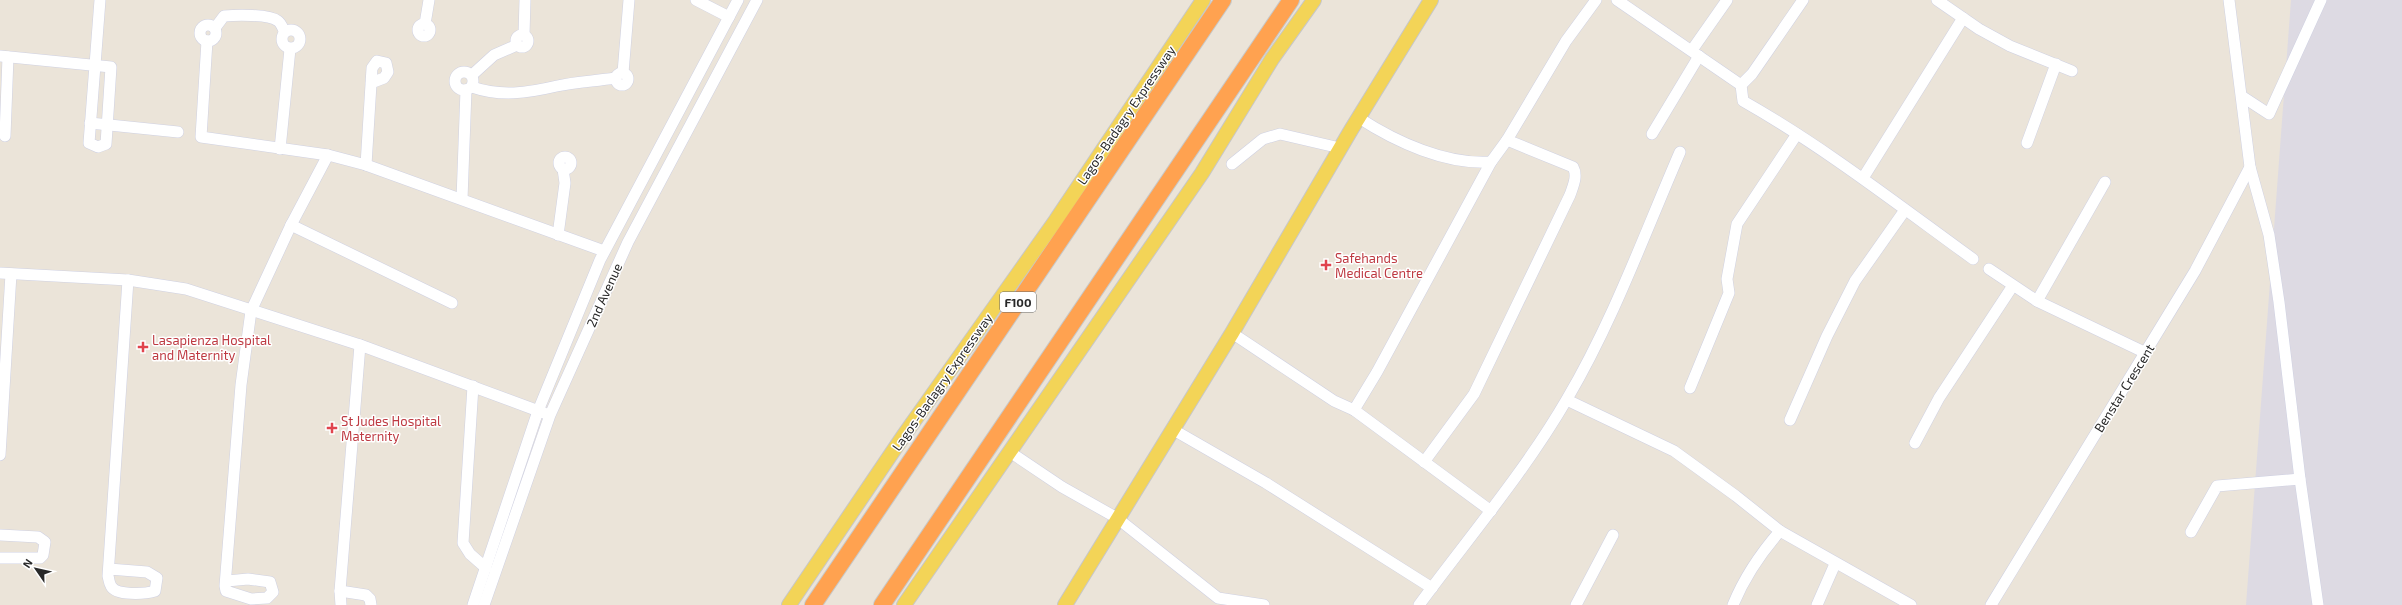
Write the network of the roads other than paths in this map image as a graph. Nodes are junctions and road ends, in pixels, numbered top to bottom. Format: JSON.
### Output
{"nodes":[{"id":1,"x":100,"y":0,"type":"edge"},
{"id":2,"x":428,"y":0,"type":"edge"},
{"id":3,"x":525,"y":0,"type":"edge"},
{"id":4,"x":629,"y":0,"type":"edge"},
{"id":5,"x":696,"y":0,"type":"edge"},
{"id":6,"x":738,"y":0,"type":"edge"},
{"id":7,"x":757,"y":0,"type":"edge"},
{"id":8,"x":1194,"y":0,"type":"edge"},
{"id":9,"x":1203,"y":0,"type":"edge"},
{"id":10,"x":1223,"y":0,"type":"edge"},
{"id":11,"x":1291,"y":0,"type":"edge"},
{"id":12,"x":1314,"y":0,"type":"edge"},
{"id":13,"x":1431,"y":0,"type":"edge"},
{"id":14,"x":1596,"y":0,"type":"edge"},
{"id":15,"x":1617,"y":0,"type":"edge"},
{"id":16,"x":1727,"y":0,"type":"edge"},
{"id":17,"x":1803,"y":0,"type":"edge"},
{"id":18,"x":1937,"y":0,"type":"edge"},
{"id":19,"x":2229,"y":0,"type":"edge"},
{"id":20,"x":2321,"y":0,"type":"edge"},
{"id":21,"x":1193,"y":14,"type":"junction"},
{"id":22,"x":729,"y":18,"type":"junction"},
{"id":23,"x":1963,"y":18,"type":"junction"},
{"id":24,"x":425,"y":24,"type":"dead end"},
{"id":25,"x":1695,"y":53,"type":"junction"},
{"id":26,"x":4,"y":56,"type":"edge"},
{"id":27,"x":95,"y":64,"type":"junction"},
{"id":28,"x":2056,"y":64,"type":"junction"},
{"id":29,"x":2072,"y":71,"type":"dead end"},
{"id":30,"x":472,"y":75,"type":"junction"},
{"id":31,"x":372,"y":83,"type":"dead end"},
{"id":32,"x":1741,"y":85,"type":"junction"},
{"id":33,"x":469,"y":88,"type":"junction"},
{"id":34,"x":2243,"y":97,"type":"junction"},
{"id":35,"x":1359,"y":118,"type":"junction"},
{"id":36,"x":90,"y":123,"type":"junction"},
{"id":37,"x":108,"y":125,"type":"junction"},
{"id":38,"x":178,"y":132,"type":"dead end"},
{"id":39,"x":1652,"y":134,"type":"dead end"},
{"id":40,"x":1797,"y":134,"type":"junction"},
{"id":41,"x":5,"y":136,"type":"dead end"},
{"id":42,"x":1507,"y":140,"type":"junction"},
{"id":43,"x":2027,"y":143,"type":"dead end"},
{"id":44,"x":1340,"y":148,"type":"junction"},
{"id":45,"x":280,"y":149,"type":"junction"},
{"id":46,"x":1680,"y":152,"type":"dead end"},
{"id":47,"x":328,"y":155,"type":"junction"},
{"id":48,"x":1491,"y":162,"type":"junction"},
{"id":49,"x":1232,"y":164,"type":"dead end"},
{"id":50,"x":366,"y":165,"type":"junction"},
{"id":51,"x":2250,"y":167,"type":"junction"},
{"id":52,"x":564,"y":170,"type":"dead end"},
{"id":53,"x":1863,"y":178,"type":"junction"},
{"id":54,"x":2105,"y":182,"type":"dead end"},
{"id":55,"x":462,"y":199,"type":"junction"},
{"id":56,"x":1905,"y":210,"type":"junction"},
{"id":57,"x":290,"y":225,"type":"junction"},
{"id":58,"x":558,"y":235,"type":"junction"},
{"id":59,"x":604,"y":251,"type":"junction"},
{"id":60,"x":1973,"y":259,"type":"dead end"},
{"id":61,"x":1989,"y":269,"type":"dead end"},
{"id":62,"x":6,"y":274,"type":"edge"},
{"id":63,"x":128,"y":280,"type":"junction"},
{"id":64,"x":2012,"y":287,"type":"junction"},
{"id":65,"x":2037,"y":301,"type":"junction"},
{"id":66,"x":452,"y":303,"type":"dead end"},
{"id":67,"x":250,"y":311,"type":"junction"},
{"id":68,"x":1232,"y":333,"type":"junction"},
{"id":69,"x":360,"y":345,"type":"junction"},
{"id":70,"x":2146,"y":353,"type":"junction"},
{"id":71,"x":473,"y":386,"type":"junction"},
{"id":72,"x":1690,"y":388,"type":"dead end"},
{"id":73,"x":1567,"y":400,"type":"junction"},
{"id":74,"x":1354,"y":410,"type":"junction"},
{"id":75,"x":538,"y":411,"type":"junction"},
{"id":76,"x":550,"y":415,"type":"junction"},
{"id":77,"x":1790,"y":420,"type":"dead end"},
{"id":78,"x":1172,"y":429,"type":"junction"},
{"id":79,"x":1915,"y":443,"type":"dead end"},
{"id":80,"x":1010,"y":452,"type":"junction"},
{"id":81,"x":0,"y":455,"type":"edge"},
{"id":82,"x":1424,"y":462,"type":"junction"},
{"id":83,"x":2300,"y":479,"type":"junction"},
{"id":84,"x":1491,"y":511,"type":"junction"},
{"id":85,"x":1117,"y":518,"type":"junction"},
{"id":86,"x":1780,"y":532,"type":"junction"},
{"id":87,"x":2191,"y":532,"type":"dead end"},
{"id":88,"x":0,"y":535,"type":"edge"},
{"id":89,"x":1613,"y":535,"type":"dead end"},
{"id":90,"x":0,"y":558,"type":"edge"},
{"id":91,"x":1835,"y":564,"type":"junction"},
{"id":92,"x":486,"y":568,"type":"junction"},
{"id":93,"x":109,"y":569,"type":"dead end"},
{"id":94,"x":227,"y":581,"type":"dead end"},
{"id":95,"x":1432,"y":588,"type":"junction"},
{"id":96,"x":340,"y":591,"type":"junction"},
{"id":97,"x":1220,"y":602,"type":"edge"},
{"id":98,"x":1246,"y":604,"type":"edge"},
{"id":99,"x":341,"y":605,"type":"edge"},
{"id":100,"x":371,"y":605,"type":"edge"},
{"id":101,"x":473,"y":605,"type":"edge"},
{"id":102,"x":484,"y":605,"type":"edge"},
{"id":103,"x":789,"y":605,"type":"edge"},
{"id":104,"x":813,"y":605,"type":"edge"},
{"id":105,"x":882,"y":605,"type":"edge"},
{"id":106,"x":904,"y":605,"type":"edge"},
{"id":107,"x":1064,"y":605,"type":"edge"},
{"id":108,"x":1264,"y":605,"type":"edge"},
{"id":109,"x":1419,"y":605,"type":"edge"},
{"id":110,"x":1576,"y":605,"type":"edge"},
{"id":111,"x":1732,"y":605,"type":"edge"},
{"id":112,"x":1817,"y":605,"type":"edge"},
{"id":113,"x":1910,"y":605,"type":"edge"},
{"id":114,"x":1991,"y":605,"type":"edge"},
{"id":115,"x":2318,"y":605,"type":"edge"}],
"edges":[{"from":1,"to":27,"type":"street"},
{"from":2,"to":24,"type":"street"},
{"from":3,"to":30,"type":"street"},
{"from":4,"to":33,"type":"street"},
{"from":5,"to":22,"type":"street"},
{"from":6,"to":22,"type":"street","name":"2nd Avenue"},
{"from":7,"to":76,"type":"street","name":"2nd Avenue"},
{"from":8,"to":21,"type":"main road"},
{"from":9,"to":21,"type":"main road","name":"Lagos-Badagry Expressway"},
{"from":10,"to":104,"type":"highway","name":"Lagos-Badagry Expressway","number":"F100"},
{"from":11,"to":105,"type":"highway"},
{"from":12,"to":80,"type":"main road"},
{"from":13,"to":35,"type":"main road"},
{"from":14,"to":42,"type":"street"},
{"from":15,"to":25,"type":"street"},
{"from":16,"to":25,"type":"street"},
{"from":17,"to":32,"type":"street"},
{"from":18,"to":23,"type":"street"},
{"from":19,"to":34,"type":"street"},
{"from":20,"to":34,"type":"street"},
{"from":21,"to":103,"type":"main road","name":"Lagos-Badagry Expressway"},
{"from":22,"to":59,"type":"street","name":"2nd Avenue"},
{"from":23,"to":28,"type":"street"},
{"from":23,"to":53,"type":"street"},
{"from":25,"to":32,"type":"street"},
{"from":25,"to":39,"type":"street"},
{"from":26,"to":27,"type":"street"},
{"from":26,"to":41,"type":"street"},
{"from":27,"to":36,"type":"street"},
{"from":27,"to":37,"type":"street"},
{"from":28,"to":29,"type":"street"},
{"from":28,"to":43,"type":"street"},
{"from":30,"to":33,"type":"street"},
{"from":30,"to":33,"type":"street"},
{"from":31,"to":50,"type":"street"},
{"from":32,"to":40,"type":"street"},
{"from":33,"to":55,"type":"street"},
{"from":34,"to":51,"type":"street"},
{"from":35,"to":44,"type":"main road"},
{"from":35,"to":48,"type":"street"},
{"from":36,"to":37,"type":"street"},
{"from":36,"to":37,"type":"street"},
{"from":37,"to":38,"type":"street"},
{"from":40,"to":53,"type":"street"},
{"from":40,"to":72,"type":"street"},
{"from":42,"to":48,"type":"street"},
{"from":42,"to":82,"type":"street"},
{"from":44,"to":49,"type":"street"},
{"from":44,"to":68,"type":"main road"},
{"from":45,"to":45,"type":"street"},
{"from":45,"to":47,"type":"street"},
{"from":46,"to":73,"type":"street"},
{"from":47,"to":50,"type":"street"},
{"from":47,"to":57,"type":"street"},
{"from":48,"to":74,"type":"street"},
{"from":50,"to":55,"type":"street"},
{"from":51,"to":70,"type":"street","name":"Benstar Crescent"},
{"from":51,"to":83,"type":"street"},
{"from":52,"to":58,"type":"street"},
{"from":53,"to":56,"type":"street"},
{"from":54,"to":65,"type":"street"},
{"from":55,"to":58,"type":"street"},
{"from":56,"to":60,"type":"street"},
{"from":56,"to":77,"type":"street"},
{"from":57,"to":66,"type":"street"},
{"from":57,"to":67,"type":"street"},
{"from":58,"to":59,"type":"street"},
{"from":59,"to":75,"type":"street","name":"2nd Avenue"},
{"from":61,"to":64,"type":"street"},
{"from":62,"to":63,"type":"street"},
{"from":62,"to":81,"type":"street"},
{"from":63,"to":67,"type":"street"},
{"from":63,"to":93,"type":"street"},
{"from":64,"to":65,"type":"street"},
{"from":64,"to":79,"type":"street"},
{"from":65,"to":70,"type":"street"},
{"from":67,"to":69,"type":"street"},
{"from":67,"to":94,"type":"street"},
{"from":68,"to":74,"type":"street"},
{"from":68,"to":78,"type":"main road"},
{"from":69,"to":71,"type":"street"},
{"from":69,"to":96,"type":"street"},
{"from":70,"to":114,"type":"street","name":"Benstar Crescent"},
{"from":71,"to":75,"type":"street"},
{"from":71,"to":92,"type":"street"},
{"from":73,"to":84,"type":"street"},
{"from":73,"to":86,"type":"street"},
{"from":74,"to":82,"type":"street"},
{"from":75,"to":76,"type":"street"},
{"from":75,"to":92,"type":"street","name":"2nd Avenue"},
{"from":76,"to":102,"type":"street","name":"2nd Avenue"},
{"from":78,"to":85,"type":"main road"},
{"from":78,"to":95,"type":"street"},
{"from":80,"to":85,"type":"street"},
{"from":80,"to":106,"type":"main road"},
{"from":82,"to":84,"type":"street"},
{"from":83,"to":87,"type":"street"},
{"from":83,"to":115,"type":"street"},
{"from":84,"to":95,"type":"street"},
{"from":85,"to":97,"type":"street"},
{"from":85,"to":107,"type":"main road"},
{"from":86,"to":91,"type":"street"},
{"from":86,"to":111,"type":"street"},
{"from":88,"to":90,"type":"street"},
{"from":89,"to":110,"type":"street"},
{"from":91,"to":112,"type":"street"},
{"from":91,"to":113,"type":"street"},
{"from":92,"to":101,"type":"street","name":"2nd Avenue"},
{"from":95,"to":109,"type":"street"},
{"from":96,"to":99,"type":"street"},
{"from":96,"to":100,"type":"street"},
{"from":97,"to":98,"type":"street"},
{"from":98,"to":108,"type":"street"}]}
